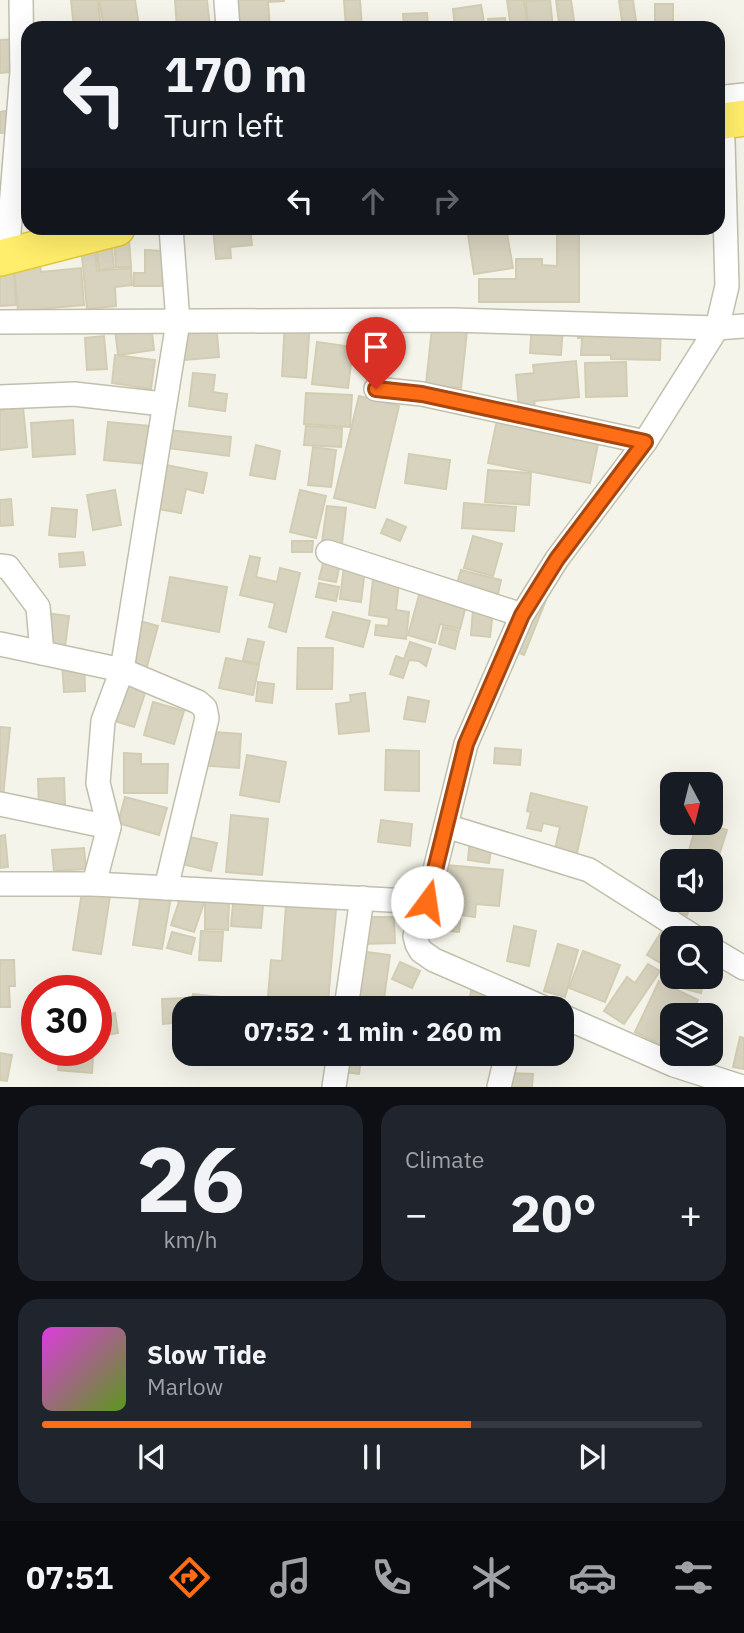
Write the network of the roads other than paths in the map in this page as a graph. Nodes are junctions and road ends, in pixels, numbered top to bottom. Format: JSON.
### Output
{"nodes":[{"id":1,"x":21,"y":0,"type":"edge"},
{"id":2,"x":226,"y":0,"type":"edge"},
{"id":3,"x":21,"y":21,"type":"edge"},
{"id":4,"x":228,"y":21,"type":"edge"},
{"id":5,"x":21,"y":82,"type":"edge"},
{"id":6,"x":744,"y":95,"type":"edge"},
{"id":7,"x":725,"y":98,"type":"edge"},
{"id":8,"x":729,"y":132,"type":"edge"},
{"id":9,"x":90,"y":235,"type":"edge"},
{"id":10,"x":172,"y":235,"type":"edge"},
{"id":11,"x":3,"y":258,"type":"edge"},
{"id":12,"x":0,"y":322,"type":"edge"},
{"id":13,"x":178,"y":322,"type":"junction"},
{"id":14,"x":744,"y":326,"type":"edge"},
{"id":15,"x":717,"y":328,"type":"junction"},
{"id":16,"x":376,"y":389,"type":"dead end"},
{"id":17,"x":0,"y":397,"type":"edge"},
{"id":18,"x":163,"y":404,"type":"junction"},
{"id":19,"x":645,"y":442,"type":"junction"},
{"id":20,"x":328,"y":552,"type":"dead end"},
{"id":21,"x":0,"y":566,"type":"edge"},
{"id":22,"x":522,"y":615,"type":"junction"},
{"id":23,"x":0,"y":644,"type":"edge"},
{"id":24,"x":41,"y":653,"type":"junction"},
{"id":25,"x":122,"y":670,"type":"junction"},
{"id":26,"x":0,"y":804,"type":"edge"},
{"id":27,"x":446,"y":826,"type":"junction"},
{"id":28,"x":109,"y":827,"type":"junction"},
{"id":29,"x":0,"y":884,"type":"edge"},
{"id":30,"x":94,"y":884,"type":"junction"},
{"id":31,"x":166,"y":888,"type":"junction"},
{"id":32,"x":362,"y":898,"type":"junction"},
{"id":33,"x":427,"y":902,"type":"junction"},
{"id":34,"x":677,"y":926,"type":"edge"},
{"id":35,"x":723,"y":956,"type":"edge"},
{"id":36,"x":744,"y":968,"type":"edge"},
{"id":37,"x":348,"y":996,"type":"edge"},
{"id":38,"x":507,"y":996,"type":"edge"},
{"id":39,"x":574,"y":1021,"type":"edge"},
{"id":40,"x":337,"y":1066,"type":"edge"},
{"id":41,"x":505,"y":1066,"type":"edge"},
{"id":42,"x":334,"y":1087,"type":"edge"},
{"id":43,"x":499,"y":1087,"type":"edge"},
{"id":44,"x":742,"y":1087,"type":"edge"}],
"edges":[{"from":1,"to":3,"type":"street"},
{"from":2,"to":4,"type":"street"},
{"from":5,"to":11,"type":"street"},
{"from":6,"to":7,"type":"street"},
{"from":8,"to":15,"type":"street"},
{"from":9,"to":11,"type":"highway"},
{"from":10,"to":13,"type":"street"},
{"from":12,"to":13,"type":"street"},
{"from":13,"to":15,"type":"street"},
{"from":13,"to":18,"type":"street"},
{"from":14,"to":15,"type":"street"},
{"from":15,"to":19,"type":"street"},
{"from":16,"to":19,"type":"street"},
{"from":17,"to":18,"type":"street"},
{"from":18,"to":25,"type":"street"},
{"from":19,"to":22,"type":"street"},
{"from":20,"to":22,"type":"street"},
{"from":21,"to":24,"type":"street"},
{"from":22,"to":27,"type":"street"},
{"from":23,"to":24,"type":"street"},
{"from":24,"to":25,"type":"street"},
{"from":25,"to":28,"type":"street"},
{"from":25,"to":31,"type":"street"},
{"from":26,"to":28,"type":"street"},
{"from":27,"to":33,"type":"street"},
{"from":27,"to":34,"type":"street"},
{"from":28,"to":30,"type":"street"},
{"from":29,"to":30,"type":"street"},
{"from":30,"to":31,"type":"street"},
{"from":31,"to":32,"type":"street"},
{"from":32,"to":33,"type":"street"},
{"from":32,"to":37,"type":"street"},
{"from":33,"to":38,"type":"street"},
{"from":35,"to":36,"type":"street"},
{"from":39,"to":44,"type":"street"},
{"from":40,"to":42,"type":"street"},
{"from":41,"to":43,"type":"street"}]}
